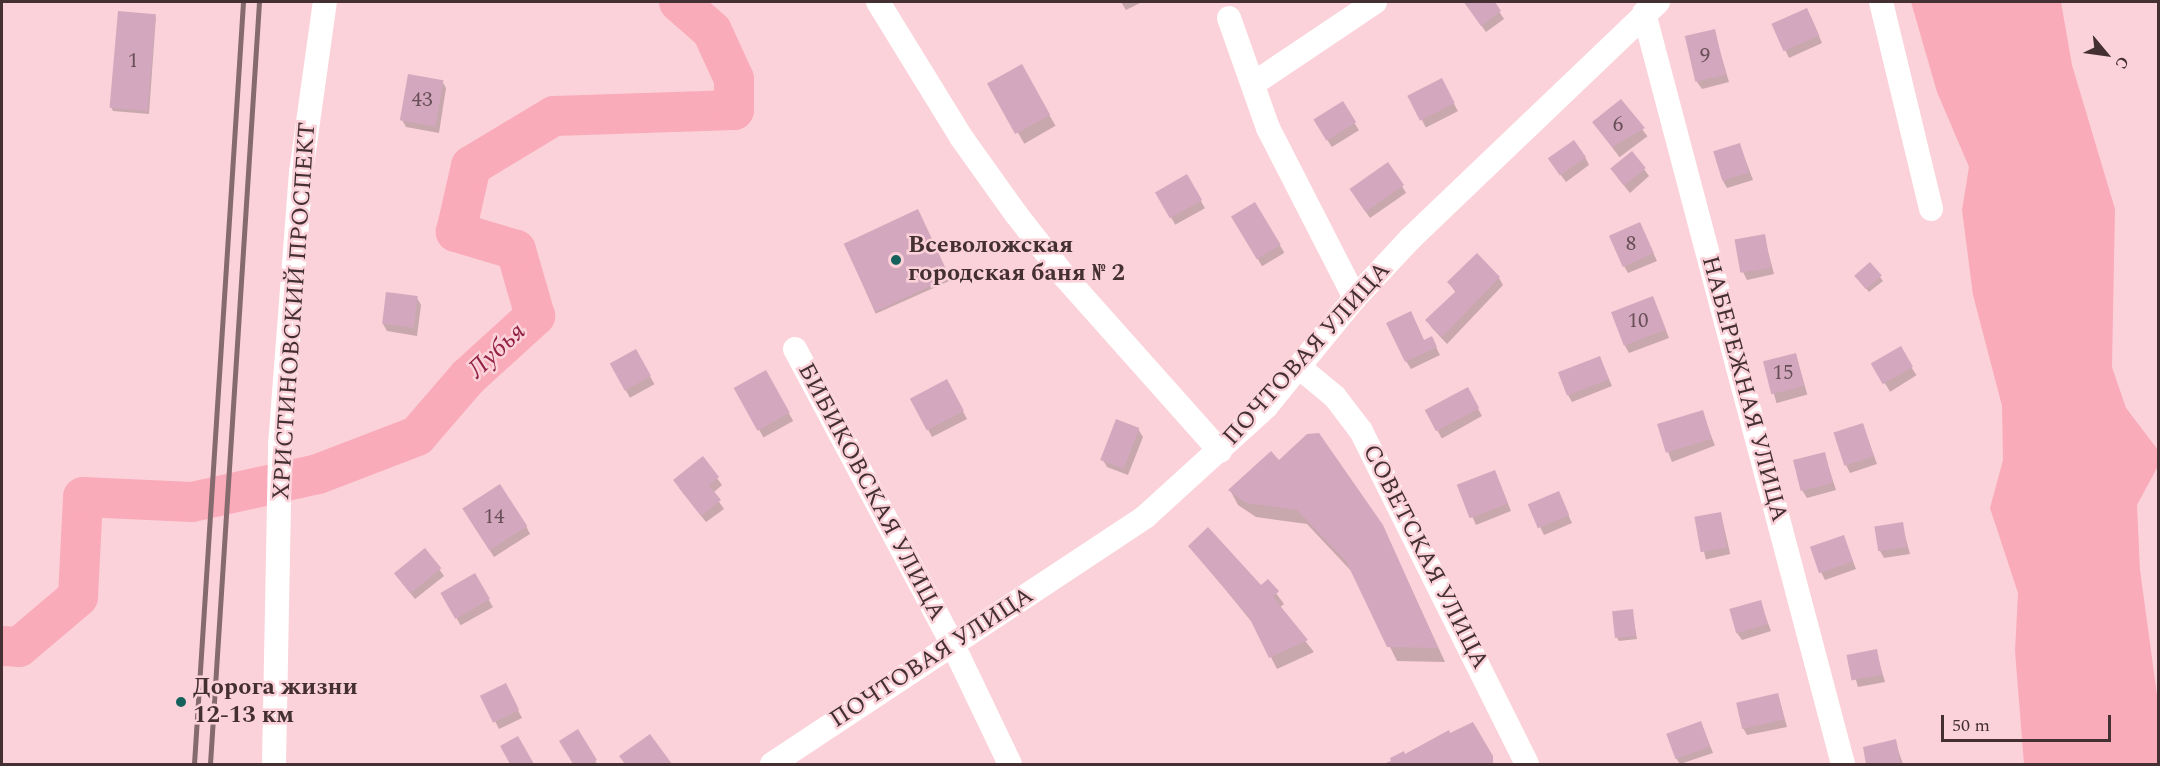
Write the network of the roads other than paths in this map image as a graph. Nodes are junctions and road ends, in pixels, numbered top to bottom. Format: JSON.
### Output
{"nodes":[{"id":1,"x":325,"y":2,"type":"edge"},
{"id":2,"x":878,"y":2,"type":"edge"},
{"id":3,"x":1375,"y":2,"type":"edge"},
{"id":4,"x":1881,"y":2,"type":"edge"},
{"id":5,"x":1653,"y":5,"type":"edge"},
{"id":6,"x":1229,"y":18,"type":"dead end"},
{"id":7,"x":1253,"y":84,"type":"junction"},
{"id":8,"x":1931,"y":209,"type":"dead end"},
{"id":9,"x":1354,"y":298,"type":"junction"},
{"id":10,"x":795,"y":349,"type":"dead end"},
{"id":11,"x":1299,"y":367,"type":"junction"},
{"id":12,"x":1220,"y":451,"type":"junction"},
{"id":13,"x":952,"y":643,"type":"junction"},
{"id":14,"x":274,"y":765,"type":"edge"},
{"id":15,"x":772,"y":765,"type":"edge"},
{"id":16,"x":1010,"y":765,"type":"edge"},
{"id":17,"x":1527,"y":765,"type":"edge"},
{"id":18,"x":1843,"y":765,"type":"edge"}],
"edges":[{"from":1,"to":14,"type":"street","name":"ХРИСТИНОВСКИЙ ПРОСПЕКТ"},
{"from":2,"to":12,"type":"street"},
{"from":3,"to":7,"type":"street"},
{"from":4,"to":8,"type":"street"},
{"from":5,"to":9,"type":"street","name":"ПОЧТОВАЯ УЛИЦА"},
{"from":5,"to":18,"type":"street","name":"НАБЕРЕЖНАЯ УЛИЦА"},
{"from":6,"to":7,"type":"street"},
{"from":7,"to":9,"type":"street"},
{"from":9,"to":11,"type":"street","name":"ПОЧТОВАЯ УЛИЦА"},
{"from":10,"to":13,"type":"street","name":"БИБИКОВСКАЯ УЛИЦА"},
{"from":11,"to":12,"type":"street","name":"ПОЧТОВАЯ УЛИЦА"},
{"from":11,"to":17,"type":"street","name":"СОВЕТСКАЯ УЛИЦА"},
{"from":12,"to":13,"type":"street","name":"ПОЧТОВАЯ УЛИЦА"},
{"from":13,"to":15,"type":"street","name":"ПОЧТОВАЯ УЛИЦА"},
{"from":13,"to":16,"type":"street","name":"БИБИКОВСКАЯ УЛИЦА"}]}
